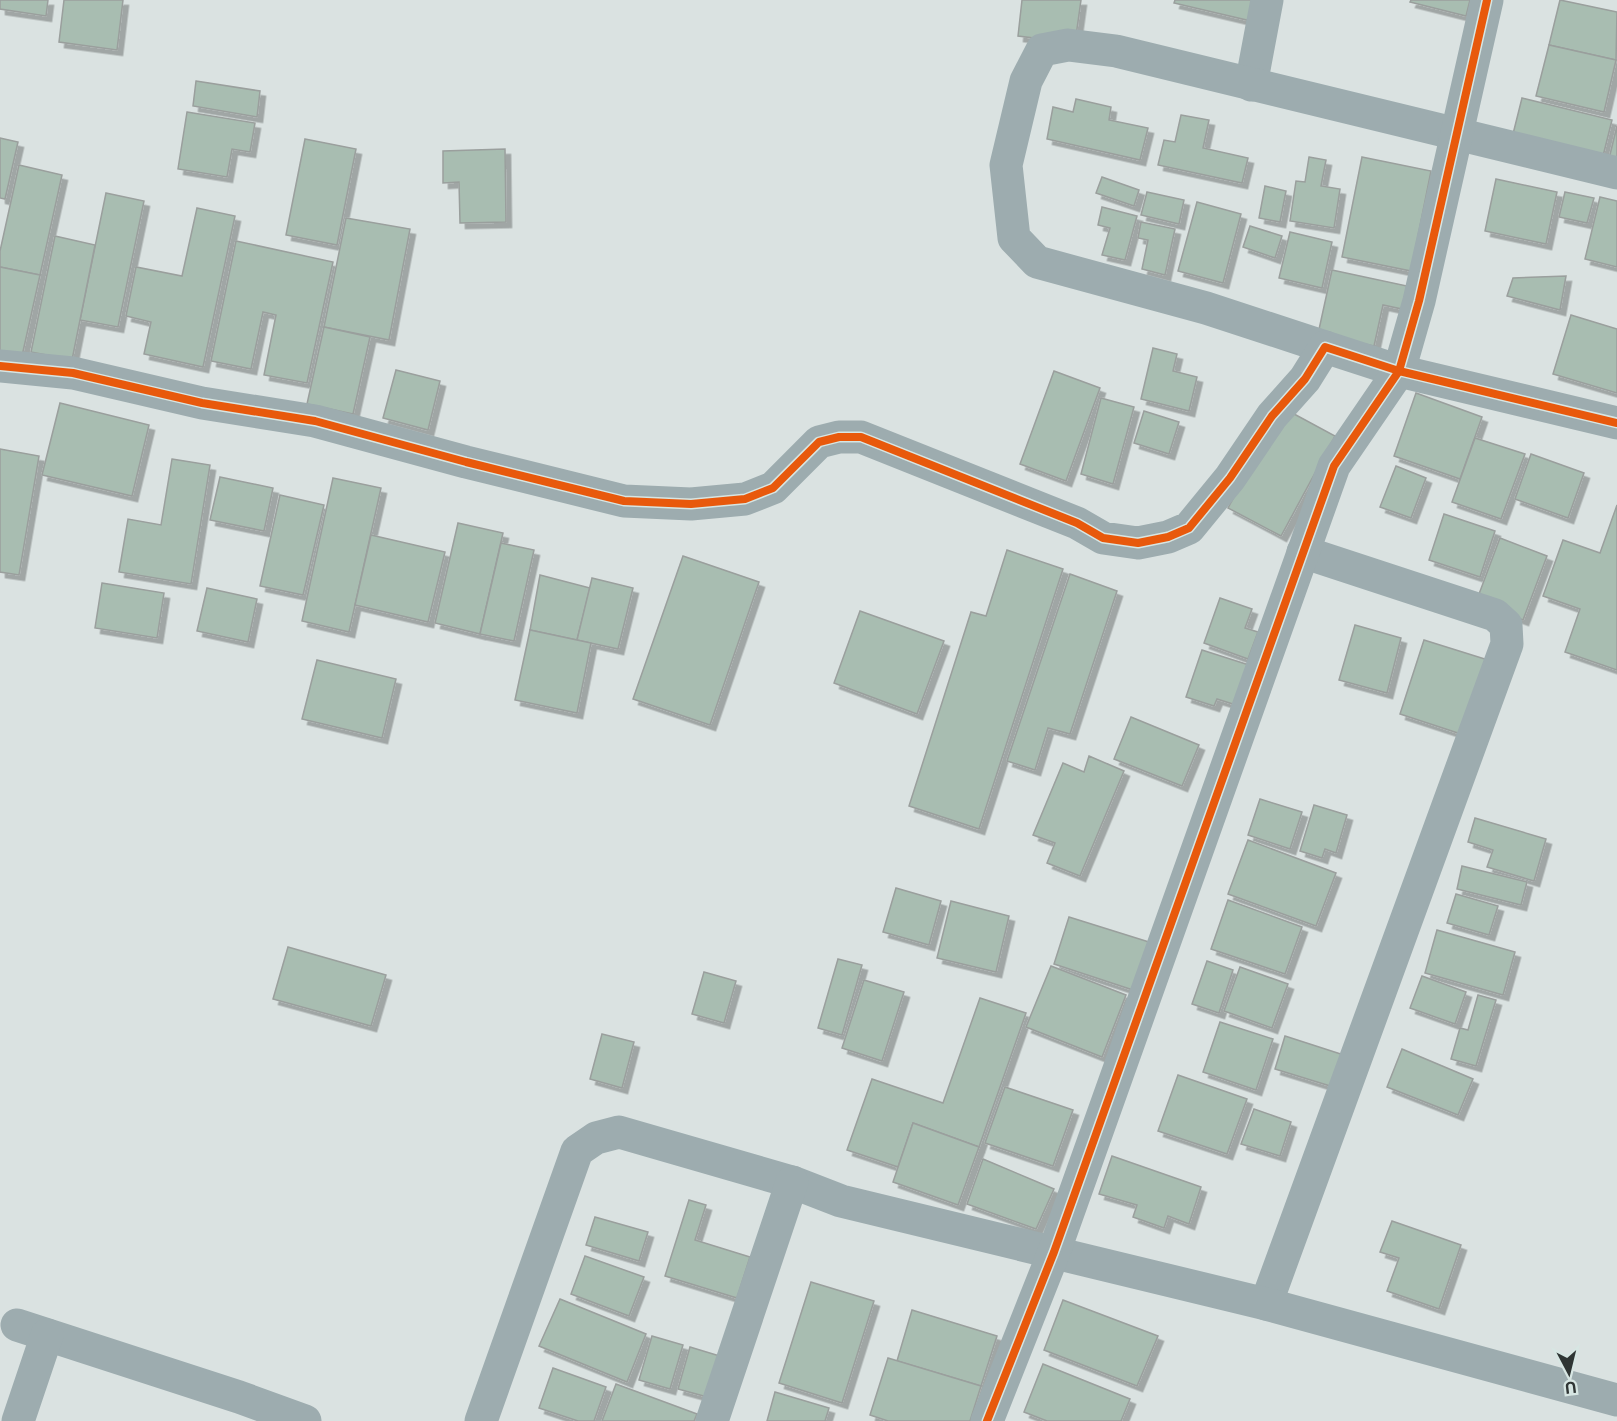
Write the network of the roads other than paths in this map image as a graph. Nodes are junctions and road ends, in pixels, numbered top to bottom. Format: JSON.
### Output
{"nodes":[{"id":1,"x":1266,"y":0,"type":"edge"},
{"id":2,"x":1487,"y":0,"type":"edge"},
{"id":3,"x":1251,"y":85,"type":"junction"},
{"id":4,"x":1457,"y":135,"type":"junction"},
{"id":5,"x":1617,"y":173,"type":"edge"},
{"id":6,"x":1325,"y":347,"type":"junction"},
{"id":7,"x":0,"y":366,"type":"edge"},
{"id":8,"x":1399,"y":371,"type":"junction"},
{"id":9,"x":1617,"y":423,"type":"edge"},
{"id":10,"x":1303,"y":552,"type":"junction"},
{"id":11,"x":792,"y":1182,"type":"junction"},
{"id":12,"x":1054,"y":1252,"type":"junction"},
{"id":13,"x":1266,"y":1304,"type":"junction"},
{"id":14,"x":1617,"y":1400,"type":"edge"},
{"id":15,"x":235,"y":1409,"type":"edge"},
{"id":16,"x":18,"y":1421,"type":"edge"},
{"id":17,"x":304,"y":1421,"type":"edge"},
{"id":18,"x":481,"y":1421,"type":"edge"},
{"id":19,"x":712,"y":1421,"type":"edge"},
{"id":20,"x":987,"y":1421,"type":"edge"}],
"edges":[{"from":1,"to":3,"type":"street"},
{"from":2,"to":4,"type":"street"},
{"from":3,"to":4,"type":"street"},
{"from":3,"to":6,"type":"street"},
{"from":4,"to":5,"type":"street"},
{"from":4,"to":8,"type":"street"},
{"from":6,"to":7,"type":"street"},
{"from":6,"to":8,"type":"street"},
{"from":8,"to":9,"type":"street"},
{"from":8,"to":10,"type":"street"},
{"from":10,"to":12,"type":"street"},
{"from":10,"to":13,"type":"street"},
{"from":11,"to":12,"type":"street"},
{"from":11,"to":18,"type":"street"},
{"from":11,"to":19,"type":"street"},
{"from":12,"to":13,"type":"street"},
{"from":12,"to":20,"type":"street"},
{"from":13,"to":14,"type":"street"},
{"from":15,"to":16,"type":"street"},
{"from":15,"to":17,"type":"street"}]}
